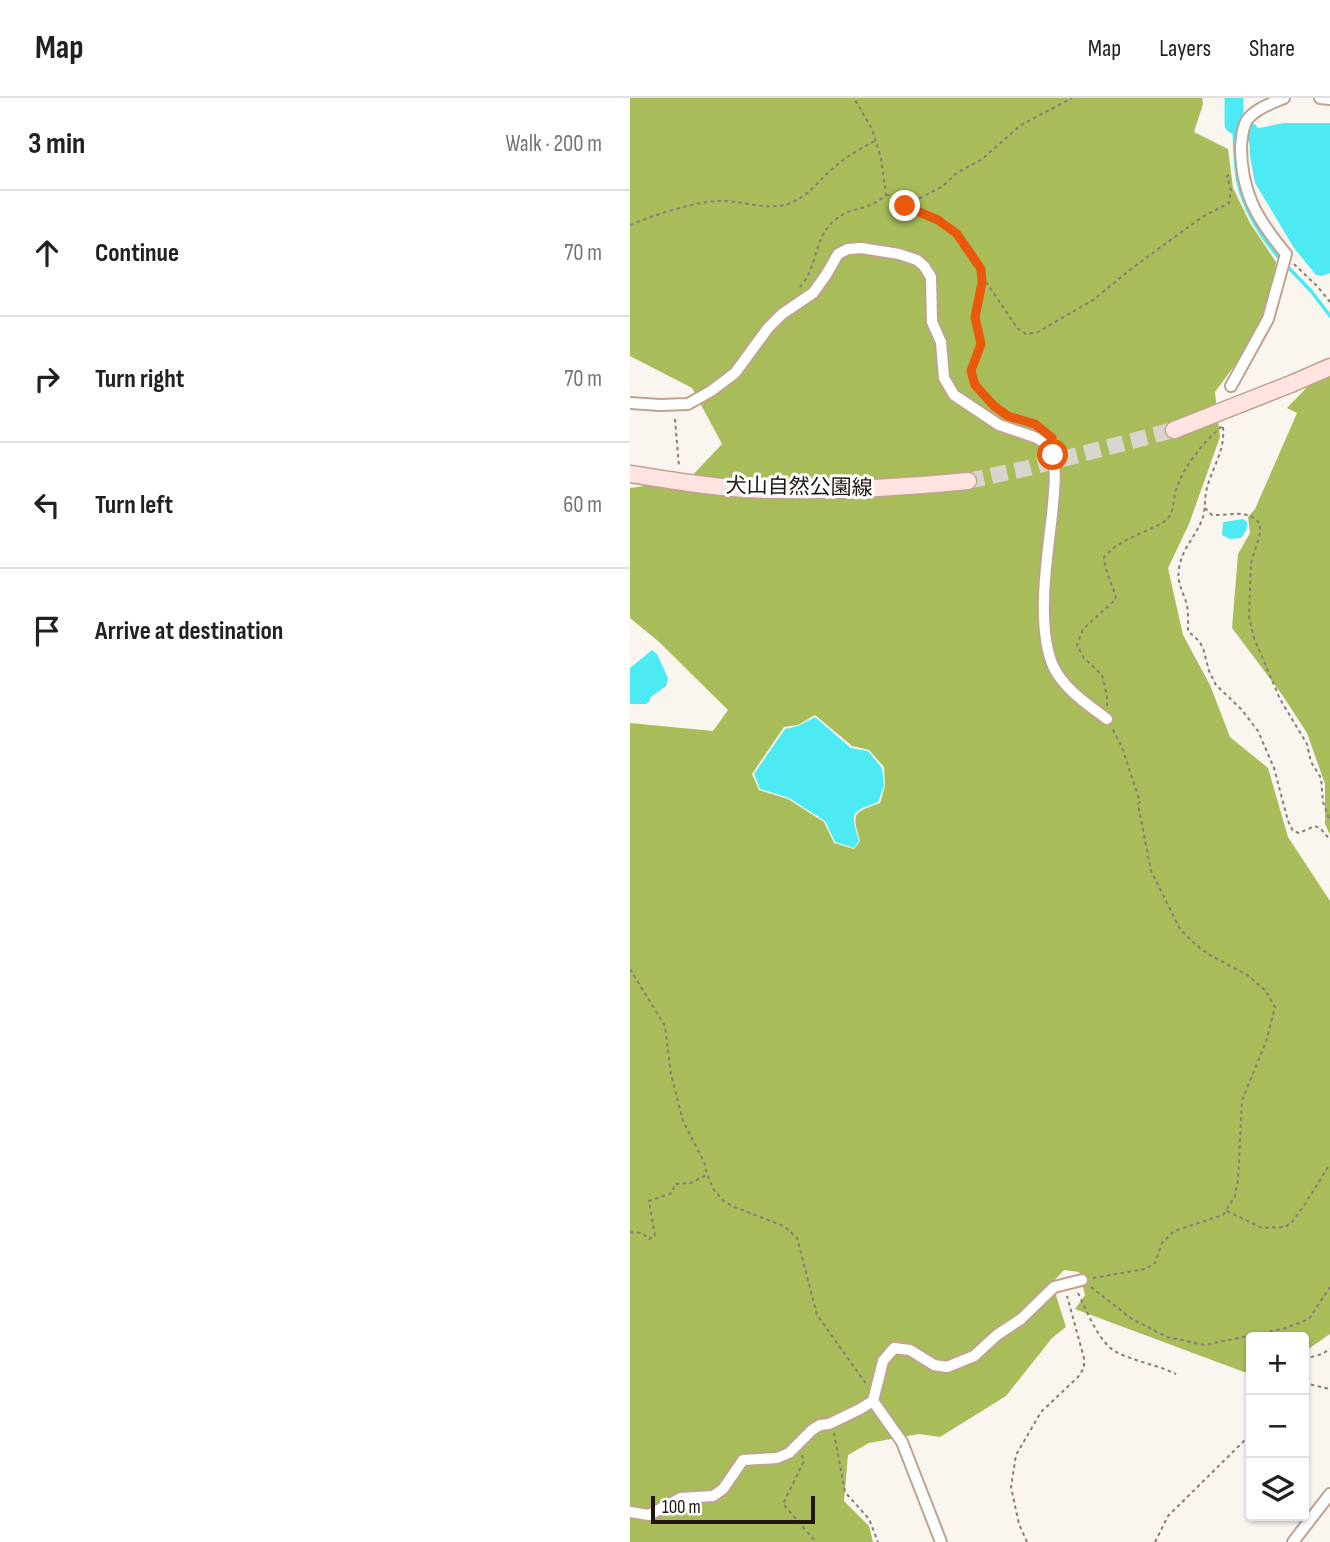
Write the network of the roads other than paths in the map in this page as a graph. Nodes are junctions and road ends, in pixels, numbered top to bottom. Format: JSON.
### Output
{"nodes":[{"id":1,"x":1284,"y":98,"type":"edge"},
{"id":2,"x":1320,"y":98,"type":"edge"},
{"id":3,"x":1330,"y":99,"type":"edge"},
{"id":4,"x":1330,"y":366,"type":"edge"},
{"id":5,"x":1231,"y":386,"type":"dead end"},
{"id":6,"x":630,"y":403,"type":"edge"},
{"id":7,"x":1174,"y":430,"type":"tunnel mouth"},
{"id":8,"x":630,"y":474,"type":"edge"},
{"id":9,"x":968,"y":481,"type":"tunnel mouth"},
{"id":10,"x":1107,"y":719,"type":"road end"},
{"id":11,"x":1073,"y":1282,"type":"road end"},
{"id":12,"x":873,"y":1401,"type":"junction"},
{"id":13,"x":1330,"y":1494,"type":"edge"},
{"id":14,"x":630,"y":1512,"type":"edge"},
{"id":15,"x":941,"y":1542,"type":"edge"},
{"id":16,"x":1293,"y":1542,"type":"edge"}],
"edges":[{"from":1,"to":5,"type":"street"},
{"from":2,"to":3,"type":"street"},
{"from":4,"to":7,"type":"main road"},
{"from":6,"to":10,"type":"street"},
{"from":8,"to":9,"type":"main road","name":"犬山自然公園線"},
{"from":11,"to":12,"type":"street"},
{"from":12,"to":14,"type":"street"},
{"from":12,"to":15,"type":"street"},
{"from":13,"to":16,"type":"street"}]}
